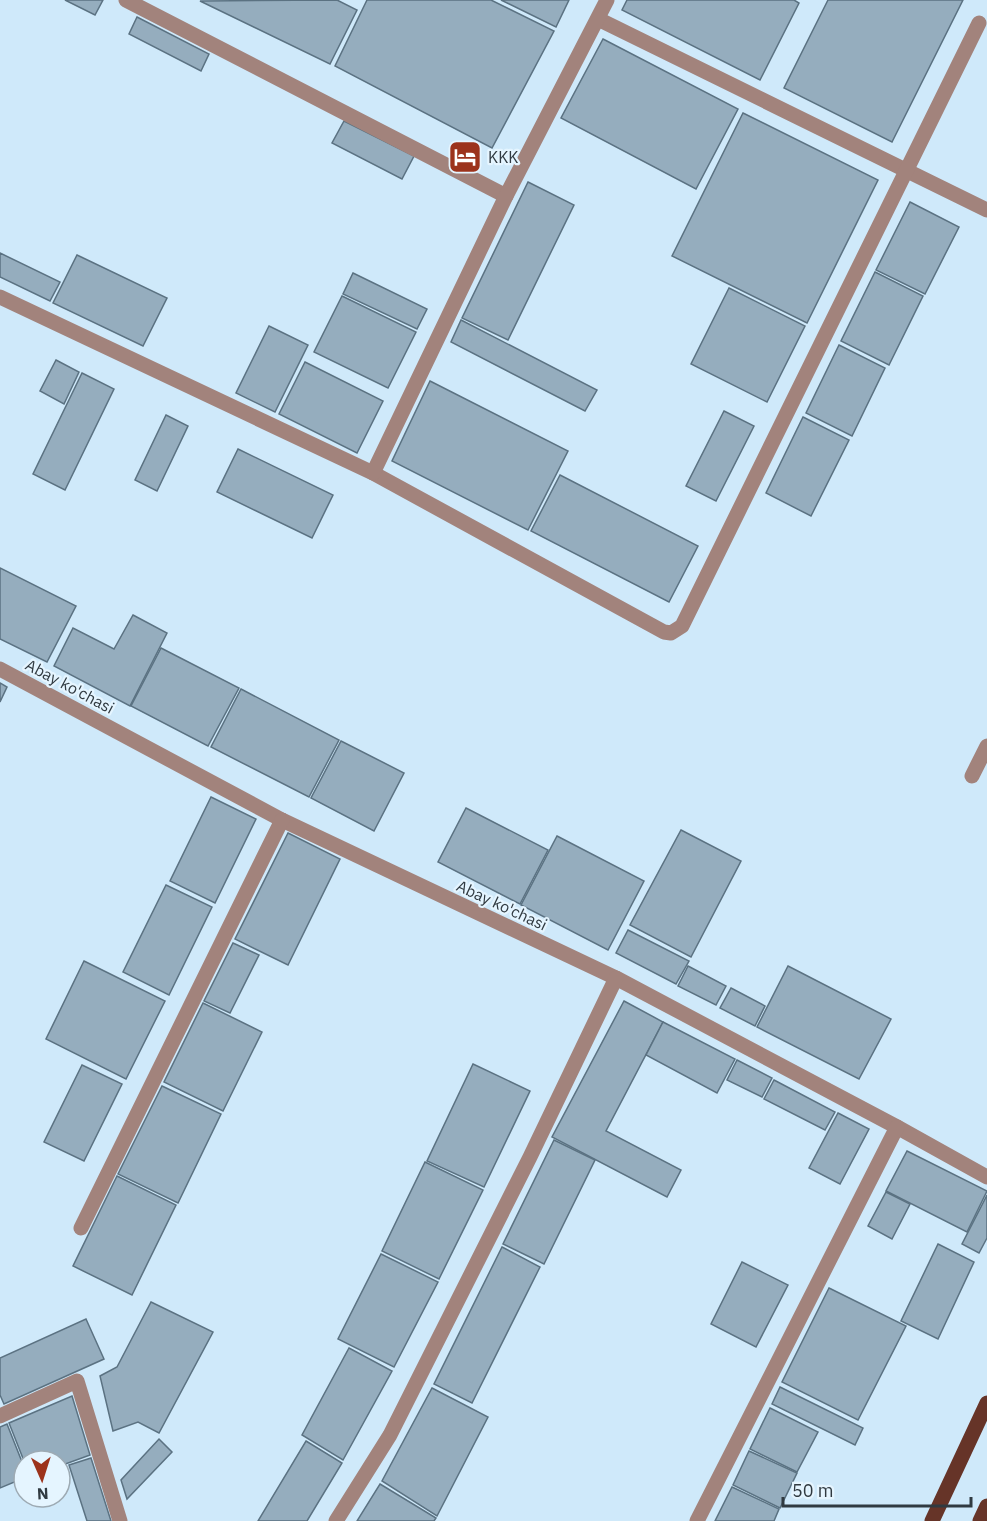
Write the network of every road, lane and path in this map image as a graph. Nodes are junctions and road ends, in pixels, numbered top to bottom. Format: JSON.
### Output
{"nodes":[{"id":1,"x":126,"y":0,"type":"edge"},
{"id":2,"x":607,"y":0,"type":"edge"},
{"id":3,"x":598,"y":19,"type":"junction"},
{"id":4,"x":979,"y":23,"type":"dead end"},
{"id":5,"x":906,"y":170,"type":"junction"},
{"id":6,"x":506,"y":196,"type":"junction"},
{"id":7,"x":987,"y":210,"type":"edge"},
{"id":8,"x":0,"y":297,"type":"edge"},
{"id":9,"x":373,"y":473,"type":"junction"},
{"id":10,"x":0,"y":669,"type":"edge"},
{"id":11,"x":987,"y":746,"type":"edge"},
{"id":12,"x":972,"y":776,"type":"dead end"},
{"id":13,"x":282,"y":820,"type":"junction"},
{"id":14,"x":616,"y":978,"type":"junction"},
{"id":15,"x":897,"y":1127,"type":"junction"},
{"id":16,"x":987,"y":1177,"type":"edge"},
{"id":17,"x":81,"y":1228,"type":"dead end"},
{"id":18,"x":987,"y":1403,"type":"edge"},
{"id":19,"x":0,"y":1416,"type":"edge"},
{"id":20,"x":987,"y":1506,"type":"edge"},
{"id":21,"x":120,"y":1521,"type":"edge"},
{"id":22,"x":336,"y":1521,"type":"edge"},
{"id":23,"x":697,"y":1521,"type":"edge"},
{"id":24,"x":932,"y":1521,"type":"edge"},
{"id":25,"x":980,"y":1521,"type":"edge"}],
"edges":[{"from":1,"to":6,"type":"street"},
{"from":2,"to":3,"type":"street"},
{"from":3,"to":5,"type":"street"},
{"from":3,"to":6,"type":"street"},
{"from":4,"to":5,"type":"street"},
{"from":5,"to":7,"type":"street"},
{"from":5,"to":9,"type":"street"},
{"from":6,"to":9,"type":"street"},
{"from":8,"to":9,"type":"street"},
{"from":10,"to":13,"type":"street","name":"Abay ko'chasi"},
{"from":11,"to":12,"type":"street"},
{"from":13,"to":14,"type":"street","name":"Abay ko'chasi"},
{"from":13,"to":17,"type":"street"},
{"from":14,"to":15,"type":"street","name":"Abay ko'chasi"},
{"from":14,"to":22,"type":"street"},
{"from":15,"to":16,"type":"street","name":"Abay ko'chasi"},
{"from":15,"to":23,"type":"street"},
{"from":18,"to":24,"type":"main road"},
{"from":19,"to":21,"type":"street"},
{"from":20,"to":25,"type":"main road"}]}
